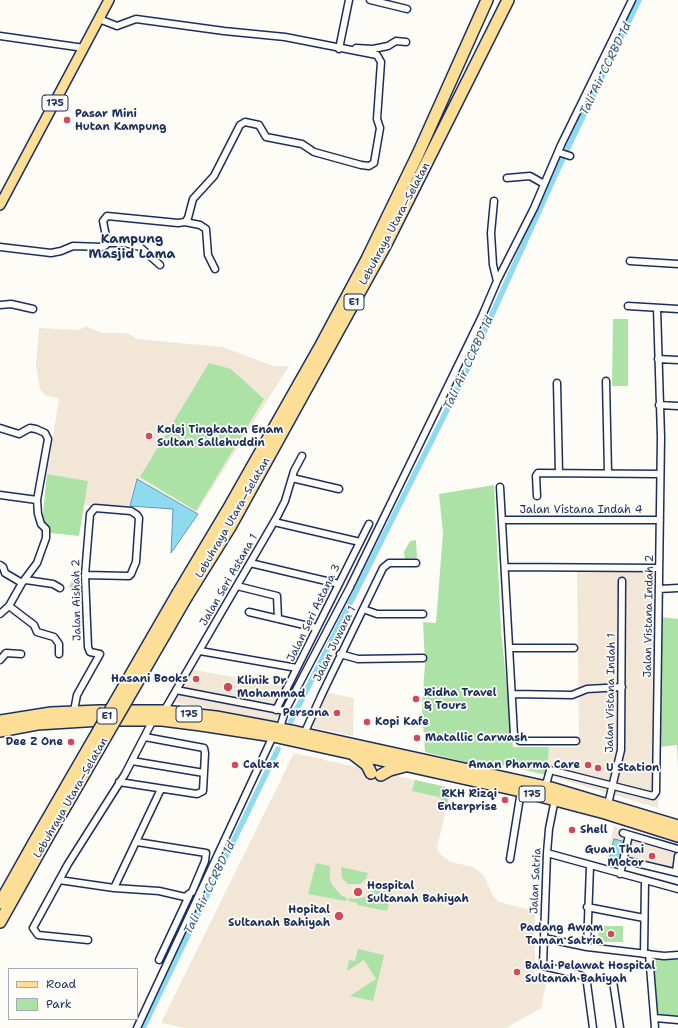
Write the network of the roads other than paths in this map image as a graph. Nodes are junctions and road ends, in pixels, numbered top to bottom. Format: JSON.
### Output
{"nodes":[{"id":1,"x":109,"y":0,"type":"edge"},
{"id":2,"x":349,"y":0,"type":"edge"},
{"id":3,"x":370,"y":0,"type":"edge"},
{"id":4,"x":487,"y":0,"type":"edge"},
{"id":5,"x":508,"y":0,"type":"edge"},
{"id":6,"x":632,"y":0,"type":"edge"},
{"id":7,"x":407,"y":9,"type":"dead end"},
{"id":8,"x":99,"y":19,"type":"junction"},
{"id":9,"x":0,"y":36,"type":"edge"},
{"id":10,"x":406,"y":42,"type":"dead end"},
{"id":11,"x":340,"y":47,"type":"junction"},
{"id":12,"x":84,"y":48,"type":"junction"},
{"id":13,"x":507,"y":178,"type":"dead end"},
{"id":14,"x":544,"y":184,"type":"junction"},
{"id":15,"x":4,"y":191,"type":"edge"},
{"id":16,"x":494,"y":201,"type":"dead end"},
{"id":17,"x":0,"y":203,"type":"edge"},
{"id":18,"x":185,"y":222,"type":"junction"},
{"id":19,"x":107,"y":243,"type":"junction"},
{"id":20,"x":0,"y":247,"type":"edge"},
{"id":21,"x":630,"y":261,"type":"dead end"},
{"id":22,"x":678,"y":264,"type":"edge"},
{"id":23,"x":160,"y":265,"type":"dead end"},
{"id":24,"x":215,"y":269,"type":"dead end"},
{"id":25,"x":497,"y":281,"type":"junction"},
{"id":26,"x":0,"y":305,"type":"edge"},
{"id":27,"x":628,"y":306,"type":"dead end"},
{"id":28,"x":657,"y":308,"type":"junction"},
{"id":29,"x":32,"y":309,"type":"dead end"},
{"id":30,"x":678,"y":309,"type":"edge"},
{"id":31,"x":658,"y":359,"type":"junction"},
{"id":32,"x":678,"y":360,"type":"edge"},
{"id":33,"x":606,"y":381,"type":"dead end"},
{"id":34,"x":557,"y":383,"type":"dead end"},
{"id":35,"x":659,"y":405,"type":"junction"},
{"id":36,"x":678,"y":406,"type":"edge"},
{"id":37,"x":0,"y":428,"type":"edge"},
{"id":38,"x":302,"y":456,"type":"dead end"},
{"id":39,"x":559,"y":473,"type":"junction"},
{"id":40,"x":608,"y":473,"type":"junction"},
{"id":41,"x":660,"y":474,"type":"junction"},
{"id":42,"x":292,"y":478,"type":"junction"},
{"id":43,"x":500,"y":487,"type":"dead end"},
{"id":44,"x":339,"y":489,"type":"dead end"},
{"id":45,"x":0,"y":495,"type":"edge"},
{"id":46,"x":537,"y":496,"type":"dead end"},
{"id":47,"x":37,"y":500,"type":"junction"},
{"id":48,"x":502,"y":520,"type":"junction"},
{"id":49,"x":660,"y":520,"type":"junction"},
{"id":50,"x":274,"y":522,"type":"junction"},
{"id":51,"x":369,"y":524,"type":"dead end"},
{"id":52,"x":360,"y":542,"type":"junction"},
{"id":53,"x":250,"y":563,"type":"junction"},
{"id":54,"x":416,"y":563,"type":"dead end"},
{"id":55,"x":0,"y":565,"type":"edge"},
{"id":56,"x":505,"y":567,"type":"junction"},
{"id":57,"x":659,"y":568,"type":"junction"},
{"id":58,"x":85,"y":575,"type":"junction"},
{"id":59,"x":24,"y":581,"type":"junction"},
{"id":60,"x":622,"y":581,"type":"dead end"},
{"id":61,"x":339,"y":584,"type":"junction"},
{"id":62,"x":237,"y":586,"type":"junction"},
{"id":63,"x":60,"y":588,"type":"dead end"},
{"id":64,"x":678,"y":588,"type":"edge"},
{"id":65,"x":659,"y":589,"type":"junction"},
{"id":66,"x":182,"y":594,"type":"junction"},
{"id":67,"x":10,"y":606,"type":"junction"},
{"id":68,"x":363,"y":609,"type":"junction"},
{"id":69,"x":249,"y":612,"type":"dead end"},
{"id":70,"x":0,"y":614,"type":"edge"},
{"id":71,"x":423,"y":614,"type":"dead end"},
{"id":72,"x":278,"y":619,"type":"junction"},
{"id":73,"x":317,"y":628,"type":"junction"},
{"id":74,"x":510,"y":648,"type":"junction"},
{"id":75,"x":574,"y":648,"type":"dead end"},
{"id":76,"x":200,"y":650,"type":"junction"},
{"id":77,"x":21,"y":654,"type":"dead end"},
{"id":78,"x":59,"y":654,"type":"dead end"},
{"id":79,"x":340,"y":654,"type":"junction"},
{"id":80,"x":423,"y":658,"type":"dead end"},
{"id":81,"x":0,"y":660,"type":"edge"},
{"id":82,"x":297,"y":668,"type":"junction"},
{"id":83,"x":622,"y":687,"type":"junction"},
{"id":84,"x":176,"y":690,"type":"junction"},
{"id":85,"x":512,"y":694,"type":"junction"},
{"id":86,"x":276,"y":710,"type":"junction"},
{"id":87,"x":74,"y":711,"type":"junction"},
{"id":88,"x":164,"y":711,"type":"junction"},
{"id":89,"x":285,"y":711,"type":"junction"},
{"id":90,"x":153,"y":720,"type":"junction"},
{"id":91,"x":0,"y":721,"type":"edge"},
{"id":92,"x":0,"y":731,"type":"edge"},
{"id":93,"x":276,"y":732,"type":"junction"},
{"id":94,"x":304,"y":734,"type":"junction"},
{"id":95,"x":145,"y":738,"type":"junction"},
{"id":96,"x":576,"y":741,"type":"dead end"},
{"id":97,"x":350,"y":752,"type":"junction"},
{"id":98,"x":380,"y":754,"type":"junction"},
{"id":99,"x":132,"y":761,"type":"junction"},
{"id":100,"x":409,"y":765,"type":"junction"},
{"id":101,"x":204,"y":773,"type":"junction"},
{"id":102,"x":119,"y":782,"type":"junction"},
{"id":103,"x":614,"y":786,"type":"junction"},
{"id":104,"x":543,"y":787,"type":"junction"},
{"id":105,"x":161,"y":789,"type":"junction"},
{"id":106,"x":521,"y":791,"type":"junction"},
{"id":107,"x":555,"y":799,"type":"junction"},
{"id":108,"x":608,"y":804,"type":"junction"},
{"id":109,"x":678,"y":826,"type":"edge"},
{"id":110,"x":623,"y":833,"type":"dead end"},
{"id":111,"x":629,"y":835,"type":"junction"},
{"id":112,"x":678,"y":836,"type":"edge"},
{"id":113,"x":41,"y":840,"type":"junction"},
{"id":114,"x":137,"y":842,"type":"junction"},
{"id":115,"x":678,"y":849,"type":"edge"},
{"id":116,"x":548,"y":854,"type":"junction"},
{"id":117,"x":678,"y":856,"type":"edge"},
{"id":118,"x":510,"y":859,"type":"dead end"},
{"id":119,"x":624,"y":860,"type":"junction"},
{"id":120,"x":590,"y":866,"type":"junction"},
{"id":121,"x":677,"y":873,"type":"edge"},
{"id":122,"x":620,"y":874,"type":"junction"},
{"id":123,"x":59,"y":880,"type":"junction"},
{"id":124,"x":645,"y":881,"type":"junction"},
{"id":125,"x":114,"y":888,"type":"junction"},
{"id":126,"x":678,"y":889,"type":"edge"},
{"id":127,"x":189,"y":896,"type":"junction"},
{"id":128,"x":0,"y":903,"type":"edge"},
{"id":129,"x":587,"y":907,"type":"junction"},
{"id":130,"x":644,"y":918,"type":"junction"},
{"id":131,"x":0,"y":922,"type":"edge"},
{"id":132,"x":544,"y":938,"type":"junction"},
{"id":133,"x":88,"y":940,"type":"dead end"},
{"id":134,"x":587,"y":947,"type":"junction"},
{"id":135,"x":647,"y":954,"type":"junction"},
{"id":136,"x":678,"y":956,"type":"edge"},
{"id":137,"x":159,"y":960,"type":"dead end"},
{"id":138,"x":613,"y":981,"type":"dead end"},
{"id":139,"x":655,"y":1018,"type":"junction"},
{"id":140,"x":678,"y":1020,"type":"edge"},
{"id":141,"x":138,"y":1028,"type":"edge"},
{"id":142,"x":592,"y":1028,"type":"edge"},
{"id":143,"x":620,"y":1028,"type":"edge"},
{"id":144,"x":655,"y":1028,"type":"edge"}],
"edges":[{"from":1,"to":8,"type":"main road","number":"175"},
{"from":2,"to":11,"type":"street"},
{"from":3,"to":7,"type":"street"},
{"from":4,"to":66,"type":"highway","name":"Lebuhraya Utara–Selatan","number":"E1"},
{"from":5,"to":66,"type":"highway","name":"Lebuhraya Utara–Selatan","number":"E1"},
{"from":6,"to":14,"type":"street"},
{"from":8,"to":11,"type":"street"},
{"from":8,"to":12,"type":"main road","number":"175"},
{"from":9,"to":12,"type":"street"},
{"from":10,"to":11,"type":"street"},
{"from":11,"to":18,"type":"street"},
{"from":12,"to":15,"type":"main road","number":"175"},
{"from":13,"to":14,"type":"street"},
{"from":14,"to":25,"type":"street"},
{"from":15,"to":17,"type":"main road","number":"175"},
{"from":16,"to":25,"type":"street"},
{"from":18,"to":19,"type":"street"},
{"from":18,"to":24,"type":"street"},
{"from":19,"to":20,"type":"street"},
{"from":19,"to":23,"type":"street"},
{"from":21,"to":22,"type":"street"},
{"from":25,"to":89,"type":"street"},
{"from":26,"to":29,"type":"street"},
{"from":27,"to":28,"type":"street"},
{"from":28,"to":30,"type":"street"},
{"from":28,"to":31,"type":"street","name":"Jalan Vistana Indah 2"},
{"from":31,"to":32,"type":"street"},
{"from":31,"to":35,"type":"street","name":"Jalan Vistana Indah 2"},
{"from":33,"to":40,"type":"street"},
{"from":34,"to":39,"type":"street"},
{"from":35,"to":36,"type":"street"},
{"from":35,"to":41,"type":"street","name":"Jalan Vistana Indah 2"},
{"from":37,"to":47,"type":"street"},
{"from":38,"to":42,"type":"street","name":"Jalan Seri Astana 1"},
{"from":39,"to":40,"type":"street"},
{"from":39,"to":46,"type":"street"},
{"from":40,"to":41,"type":"street"},
{"from":41,"to":49,"type":"street","name":"Jalan Vistana Indah 2"},
{"from":42,"to":44,"type":"street"},
{"from":42,"to":50,"type":"street","name":"Jalan Seri Astana 1"},
{"from":43,"to":48,"type":"street"},
{"from":45,"to":47,"type":"street"},
{"from":47,"to":59,"type":"street"},
{"from":48,"to":49,"type":"street","name":"Jalan Vistana Indah 4"},
{"from":48,"to":56,"type":"street"},
{"from":49,"to":57,"type":"street","name":"Jalan Vistana Indah 2"},
{"from":50,"to":52,"type":"street"},
{"from":50,"to":53,"type":"street","name":"Jalan Seri Astana 1"},
{"from":51,"to":52,"type":"street","name":"Jalan Seri Astana 3"},
{"from":52,"to":61,"type":"street","name":"Jalan Seri Astana 3"},
{"from":53,"to":61,"type":"street"},
{"from":53,"to":62,"type":"street","name":"Jalan Seri Astana 1"},
{"from":54,"to":68,"type":"street","name":"Jalan Juwara 1"},
{"from":55,"to":59,"type":"street"},
{"from":56,"to":57,"type":"street"},
{"from":56,"to":74,"type":"street"},
{"from":57,"to":65,"type":"street","name":"Jalan Vistana Indah 2"},
{"from":58,"to":58,"type":"street","name":"Jalan Aishah 2"},
{"from":58,"to":87,"type":"street","name":"Jalan Aishah 2"},
{"from":59,"to":63,"type":"street"},
{"from":59,"to":67,"type":"street"},
{"from":60,"to":83,"type":"street","name":"Jalan Vistana Indah 1"},
{"from":61,"to":73,"type":"street","name":"Jalan Seri Astana 3"},
{"from":62,"to":72,"type":"street"},
{"from":62,"to":76,"type":"street","name":"Jalan Seri Astana 1"},
{"from":64,"to":65,"type":"street"},
{"from":65,"to":103,"type":"street","name":"Jalan Vistana Indah 2"},
{"from":66,"to":113,"type":"highway","name":"Lebuhraya Utara–Selatan","number":"E1","bridge":true},
{"from":67,"to":70,"type":"street"},
{"from":67,"to":78,"type":"street"},
{"from":68,"to":71,"type":"street"},
{"from":68,"to":79,"type":"street","name":"Jalan Juwara 1"},
{"from":69,"to":72,"type":"street"},
{"from":72,"to":73,"type":"street"},
{"from":73,"to":82,"type":"street","name":"Jalan Seri Astana 3"},
{"from":74,"to":75,"type":"street"},
{"from":74,"to":85,"type":"street"},
{"from":76,"to":82,"type":"street"},
{"from":76,"to":84,"type":"street","name":"Jalan Seri Astana 1"},
{"from":77,"to":81,"type":"street"},
{"from":79,"to":80,"type":"street"},
{"from":79,"to":94,"type":"street","name":"Jalan Juwara 1"},
{"from":82,"to":86,"type":"street","name":"Jalan Seri Astana 3"},
{"from":83,"to":85,"type":"street"},
{"from":83,"to":103,"type":"street","name":"Jalan Vistana Indah 1"},
{"from":84,"to":86,"type":"street"},
{"from":84,"to":88,"type":"street","name":"Jalan Seri Astana 1"},
{"from":85,"to":96,"type":"street"},
{"from":86,"to":89,"type":"street"},
{"from":87,"to":88,"type":"highway","number":"175"},
{"from":87,"to":91,"type":"highway","number":"175"},
{"from":88,"to":93,"type":"highway","number":"175"},
{"from":89,"to":93,"type":"street"},
{"from":90,"to":92,"type":"highway","number":"175"},
{"from":90,"to":93,"type":"highway","number":"175"},
{"from":90,"to":95,"type":"street"},
{"from":93,"to":94,"type":"highway","number":"175"},
{"from":93,"to":97,"type":"highway","number":"175"},
{"from":93,"to":141,"type":"street"},
{"from":94,"to":98,"type":"highway","number":"175"},
{"from":95,"to":99,"type":"street"},
{"from":95,"to":101,"type":"street"},
{"from":97,"to":98,"type":"highway","number":"175"},
{"from":97,"to":100,"type":"highway"},
{"from":98,"to":100,"type":"highway","number":"175"},
{"from":98,"to":104,"type":"highway","number":"175"},
{"from":99,"to":101,"type":"street"},
{"from":99,"to":102,"type":"street"},
{"from":100,"to":106,"type":"highway","number":"175"},
{"from":101,"to":105,"type":"street"},
{"from":102,"to":105,"type":"street"},
{"from":102,"to":123,"type":"street"},
{"from":103,"to":104,"type":"street"},
{"from":103,"to":108,"type":"street","name":"Jalan Vistana Indah 1"},
{"from":104,"to":108,"type":"highway","number":"175"},
{"from":105,"to":114,"type":"street"},
{"from":106,"to":107,"type":"highway","number":"175"},
{"from":106,"to":118,"type":"street"},
{"from":107,"to":112,"type":"highway","number":"175"},
{"from":107,"to":116,"type":"street","name":"Jalan Satria"},
{"from":108,"to":109,"type":"highway","number":"175"},
{"from":110,"to":111,"type":"street"},
{"from":111,"to":115,"type":"street"},
{"from":111,"to":119,"type":"street"},
{"from":113,"to":128,"type":"highway","name":"Lebuhraya Utara–Selatan","number":"E1"},
{"from":113,"to":131,"type":"highway","name":"Lebuhraya Utara–Selatan","number":"E1"},
{"from":114,"to":125,"type":"street"},
{"from":114,"to":127,"type":"street"},
{"from":116,"to":120,"type":"street"},
{"from":116,"to":132,"type":"street","name":"Jalan Satria"},
{"from":117,"to":121,"type":"street"},
{"from":119,"to":121,"type":"street"},
{"from":119,"to":122,"type":"street"},
{"from":120,"to":122,"type":"street"},
{"from":120,"to":129,"type":"street"},
{"from":122,"to":124,"type":"street"},
{"from":123,"to":125,"type":"street"},
{"from":123,"to":133,"type":"street"},
{"from":124,"to":126,"type":"street"},
{"from":124,"to":130,"type":"street"},
{"from":125,"to":127,"type":"street"},
{"from":127,"to":137,"type":"street"},
{"from":129,"to":130,"type":"street"},
{"from":129,"to":134,"type":"street"},
{"from":130,"to":135,"type":"street"},
{"from":132,"to":134,"type":"street"},
{"from":132,"to":142,"type":"street","name":"Jalan Satria"},
{"from":134,"to":135,"type":"street"},
{"from":135,"to":136,"type":"street"},
{"from":135,"to":139,"type":"street"},
{"from":138,"to":143,"type":"street"},
{"from":139,"to":140,"type":"street"},
{"from":139,"to":144,"type":"street"}]}
